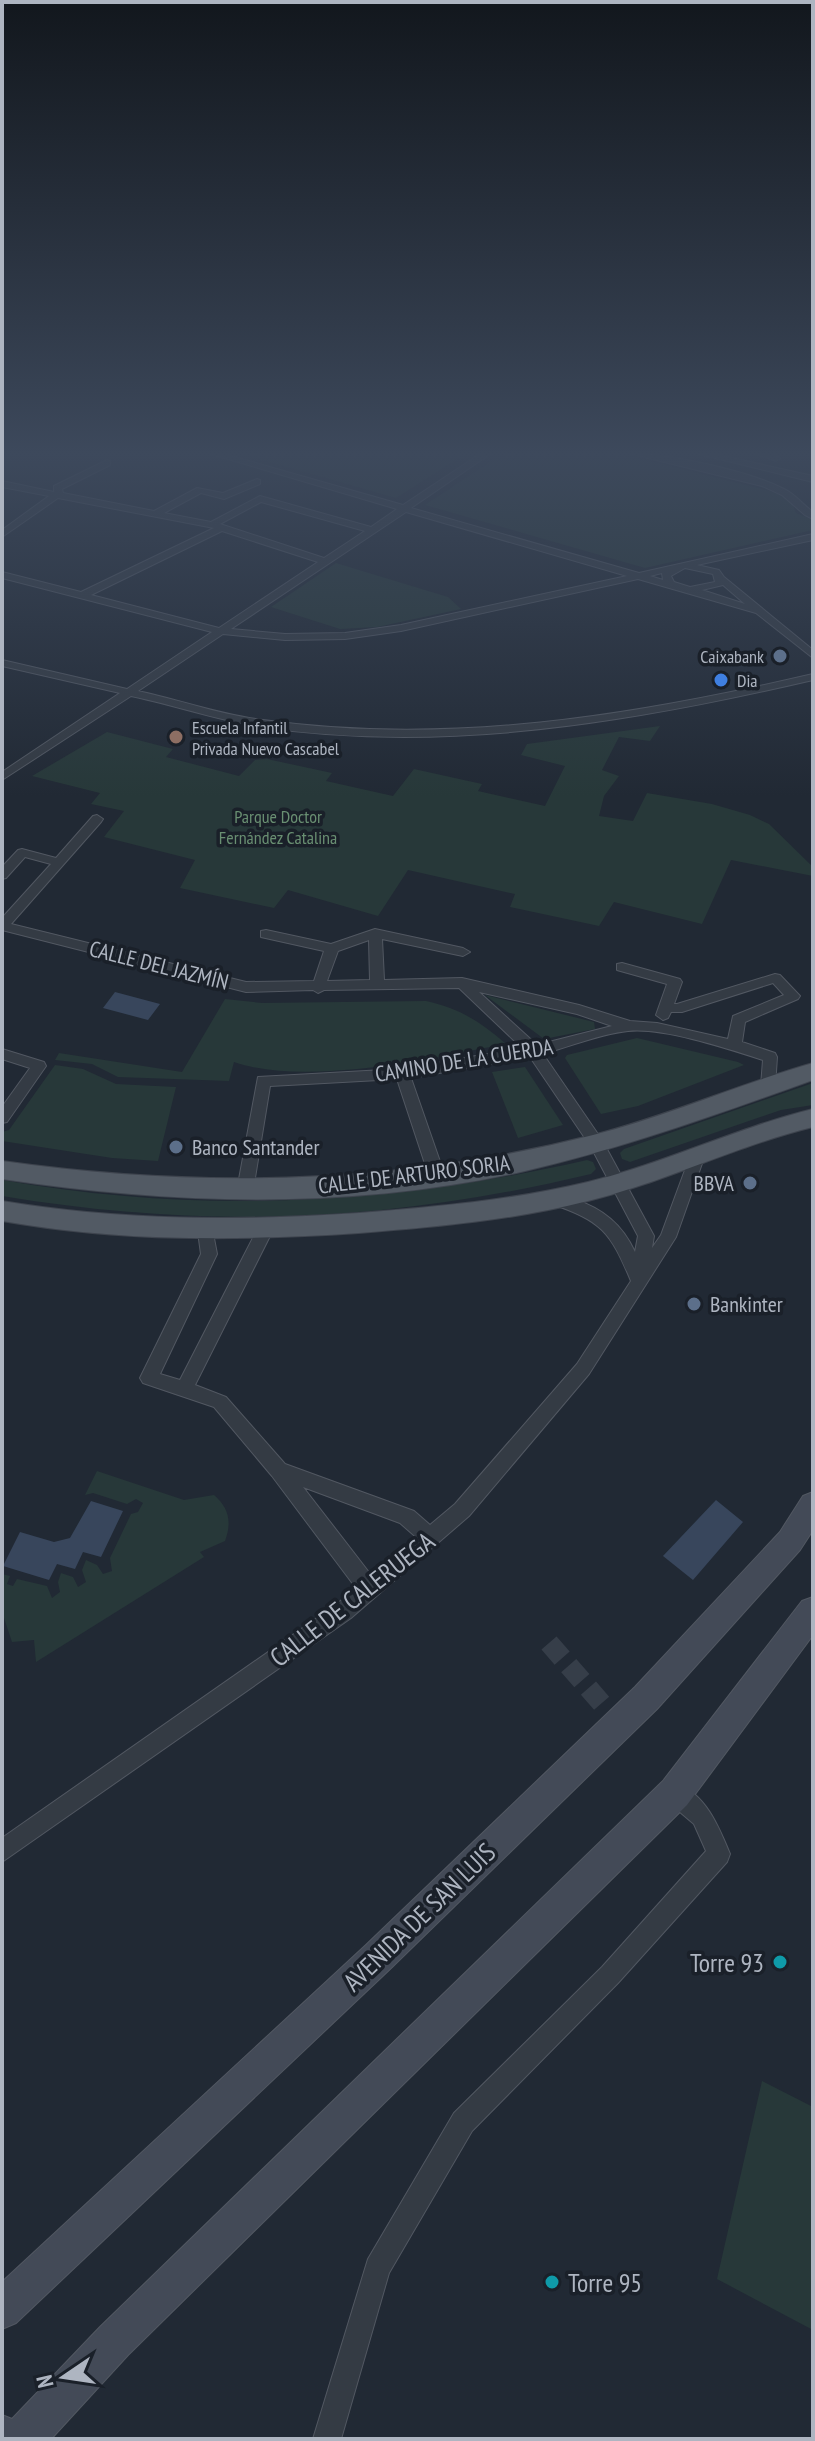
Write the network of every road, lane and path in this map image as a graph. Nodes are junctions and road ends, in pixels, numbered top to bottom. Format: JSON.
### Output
{"nodes":[{"id":1,"x":136,"y":568,"type":"edge"},
{"id":2,"x":315,"y":568,"type":"edge"},
{"id":3,"x":606,"y":568,"type":"edge"},
{"id":4,"x":670,"y":568,"type":"edge"},
{"id":5,"x":676,"y":568,"type":"edge"},
{"id":6,"x":687,"y":568,"type":"edge"},
{"id":7,"x":721,"y":568,"type":"edge"},
{"id":8,"x":2,"y":575,"type":"edge"},
{"id":9,"x":718,"y":575,"type":"junction"},
{"id":10,"x":633,"y":576,"type":"junction"},
{"id":11,"x":677,"y":587,"type":"junction"},
{"id":12,"x":690,"y":590,"type":"junction"},
{"id":13,"x":81,"y":596,"type":"junction"},
{"id":14,"x":756,"y":610,"type":"junction"},
{"id":15,"x":219,"y":631,"type":"junction"},
{"id":16,"x":813,"y":655,"type":"edge"},
{"id":17,"x":2,"y":663,"type":"edge"},
{"id":18,"x":813,"y":677,"type":"edge"},
{"id":19,"x":127,"y":692,"type":"junction"},
{"id":20,"x":2,"y":777,"type":"edge"},
{"id":21,"x":97,"y":819,"type":"dead end"},
{"id":22,"x":59,"y":862,"type":"junction"},
{"id":23,"x":2,"y":875,"type":"edge"},
{"id":24,"x":2,"y":926,"type":"edge"},
{"id":25,"x":375,"y":933,"type":"junction"},
{"id":26,"x":266,"y":934,"type":"dead end"},
{"id":27,"x":332,"y":948,"type":"junction"},
{"id":28,"x":463,"y":952,"type":"dead end"},
{"id":29,"x":622,"y":967,"type":"dead end"},
{"id":30,"x":462,"y":983,"type":"junction"},
{"id":31,"x":377,"y":985,"type":"junction"},
{"id":32,"x":318,"y":988,"type":"junction"},
{"id":33,"x":667,"y":1007,"type":"junction"},
{"id":34,"x":629,"y":1026,"type":"junction"},
{"id":35,"x":657,"y":1028,"type":"junction"},
{"id":36,"x":734,"y":1045,"type":"junction"},
{"id":37,"x":534,"y":1051,"type":"junction"},
{"id":38,"x":2,"y":1054,"type":"edge"},
{"id":39,"x":813,"y":1071,"type":"edge"},
{"id":40,"x":402,"y":1074,"type":"junction"},
{"id":41,"x":768,"y":1086,"type":"junction"},
{"id":42,"x":2,"y":1118,"type":"edge"},
{"id":43,"x":813,"y":1118,"type":"edge"},
{"id":44,"x":597,"y":1144,"type":"junction"},
{"id":45,"x":697,"y":1155,"type":"junction"},
{"id":46,"x":2,"y":1170,"type":"edge"},
{"id":47,"x":437,"y":1176,"type":"junction"},
{"id":48,"x":619,"y":1184,"type":"junction"},
{"id":49,"x":245,"y":1190,"type":"junction"},
{"id":50,"x":555,"y":1199,"type":"junction"},
{"id":51,"x":2,"y":1211,"type":"edge"},
{"id":52,"x":265,"y":1230,"type":"junction"},
{"id":53,"x":206,"y":1232,"type":"junction"},
{"id":54,"x":639,"y":1281,"type":"junction"},
{"id":55,"x":184,"y":1389,"type":"junction"},
{"id":56,"x":279,"y":1470,"type":"junction"},
{"id":57,"x":813,"y":1505,"type":"edge"},
{"id":58,"x":431,"y":1538,"type":"junction"},
{"id":59,"x":370,"y":1590,"type":"junction"},
{"id":60,"x":813,"y":1611,"type":"edge"},
{"id":61,"x":675,"y":1793,"type":"junction"},
{"id":62,"x":2,"y":1851,"type":"edge"},
{"id":63,"x":2,"y":2309,"type":"edge"},
{"id":64,"x":22,"y":2439,"type":"edge"},
{"id":65,"x":327,"y":2439,"type":"edge"}],
"edges":[{"from":1,"to":13,"type":"street"},
{"from":2,"to":15,"type":"street"},
{"from":3,"to":10,"type":"street"},
{"from":4,"to":10,"type":"street"},
{"from":5,"to":11,"type":"street"},
{"from":6,"to":9,"type":"street"},
{"from":7,"to":9,"type":"street"},
{"from":8,"to":13,"type":"street"},
{"from":9,"to":12,"type":"street"},
{"from":9,"to":14,"type":"street"},
{"from":10,"to":11,"type":"street"},
{"from":10,"to":15,"type":"street"},
{"from":11,"to":12,"type":"street"},
{"from":12,"to":14,"type":"street"},
{"from":13,"to":15,"type":"street"},
{"from":14,"to":16,"type":"street"},
{"from":15,"to":19,"type":"street"},
{"from":17,"to":19,"type":"street"},
{"from":18,"to":19,"type":"street"},
{"from":19,"to":20,"type":"street"},
{"from":21,"to":22,"type":"street","name":"CALLE DEL JAZMÍN"},
{"from":22,"to":23,"type":"street"},
{"from":22,"to":24,"type":"street","name":"CALLE DEL JAZMÍN"},
{"from":24,"to":32,"type":"street","name":"CALLE DEL JAZMÍN"},
{"from":25,"to":27,"type":"street"},
{"from":25,"to":28,"type":"street"},
{"from":25,"to":31,"type":"street"},
{"from":26,"to":27,"type":"street"},
{"from":27,"to":32,"type":"street"},
{"from":29,"to":33,"type":"street"},
{"from":30,"to":31,"type":"street","name":"CALLE DEL JAZMÍN"},
{"from":30,"to":34,"type":"street","name":"CALLE DEL JAZMÍN"},
{"from":30,"to":37,"type":"street","name":"CALLE DE CALERUEGA"},
{"from":31,"to":32,"type":"street","name":"CALLE DEL JAZMÍN"},
{"from":33,"to":35,"type":"street"},
{"from":33,"to":36,"type":"street"},
{"from":34,"to":35,"type":"street","name":"CALLE DEL JAZMÍN"},
{"from":34,"to":37,"type":"street","name":"CAMINO DE LA CUERDA"},
{"from":35,"to":36,"type":"street","name":"CALLE DEL JAZMÍN"},
{"from":36,"to":41,"type":"street","name":"CALLE DEL JAZMÍN"},
{"from":37,"to":40,"type":"street","name":"CAMINO DE LA CUERDA"},
{"from":37,"to":44,"type":"street","name":"CALLE DE CALERUEGA"},
{"from":38,"to":42,"type":"street"},
{"from":39,"to":41,"type":"main road","name":"CALLE DE ARTURO SORIA"},
{"from":40,"to":47,"type":"street"},
{"from":40,"to":49,"type":"street","name":"CAMINO DE LA CUERDA"},
{"from":41,"to":44,"type":"main road","name":"CALLE DE ARTURO SORIA"},
{"from":43,"to":45,"type":"main road","name":"CALLE DE ARTURO SORIA"},
{"from":44,"to":47,"type":"main road","name":"CALLE DE ARTURO SORIA"},
{"from":44,"to":48,"type":"street","name":"CALLE DE CALERUEGA"},
{"from":45,"to":48,"type":"main road","name":"CALLE DE ARTURO SORIA"},
{"from":45,"to":54,"type":"street","name":"CALLE DE CALERUEGA"},
{"from":46,"to":49,"type":"main road","name":"CALLE DE ARTURO SORIA"},
{"from":47,"to":49,"type":"main road","name":"CALLE DE ARTURO SORIA"},
{"from":48,"to":50,"type":"main road","name":"CALLE DE ARTURO SORIA"},
{"from":48,"to":54,"type":"street","name":"CALLE DE CALERUEGA"},
{"from":50,"to":52,"type":"main road","name":"CALLE DE ARTURO SORIA"},
{"from":50,"to":54,"type":"street"},
{"from":51,"to":53,"type":"main road","name":"CALLE DE ARTURO SORIA"},
{"from":52,"to":53,"type":"main road","name":"CALLE DE ARTURO SORIA"},
{"from":52,"to":55,"type":"street"},
{"from":53,"to":55,"type":"street"},
{"from":54,"to":58,"type":"street","name":"CALLE DE CALERUEGA"},
{"from":55,"to":56,"type":"street"},
{"from":56,"to":58,"type":"street"},
{"from":56,"to":59,"type":"street"},
{"from":57,"to":63,"type":"street","name":"AVENIDA DE SAN LUIS"},
{"from":58,"to":59,"type":"street","name":"CALLE DE CALERUEGA"},
{"from":59,"to":62,"type":"street","name":"CALLE DE CALERUEGA"},
{"from":60,"to":61,"type":"street"},
{"from":61,"to":64,"type":"street"},
{"from":61,"to":65,"type":"street"}]}
